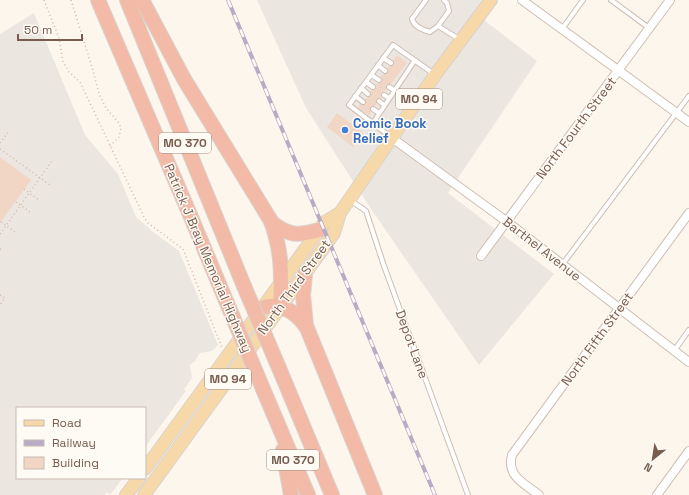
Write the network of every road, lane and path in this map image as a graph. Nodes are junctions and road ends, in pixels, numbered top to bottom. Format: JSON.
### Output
{"nodes":[{"id":1,"x":44,"y":0,"type":"edge"},
{"id":2,"x":71,"y":0,"type":"edge"},
{"id":3,"x":98,"y":0,"type":"edge"},
{"id":4,"x":127,"y":0,"type":"edge"},
{"id":5,"x":142,"y":0,"type":"edge"},
{"id":6,"x":426,"y":0,"type":"edge"},
{"id":7,"x":444,"y":0,"type":"edge"},
{"id":8,"x":491,"y":0,"type":"edge"},
{"id":9,"x":522,"y":0,"type":"edge"},
{"id":10,"x":583,"y":0,"type":"edge"},
{"id":11,"x":611,"y":0,"type":"edge"},
{"id":12,"x":670,"y":0,"type":"edge"},
{"id":13,"x":438,"y":26,"type":"junction"},
{"id":14,"x":649,"y":28,"type":"junction"},
{"id":15,"x":562,"y":29,"type":"junction"},
{"id":16,"x":461,"y":40,"type":"junction"},
{"id":17,"x":383,"y":58,"type":"junction"},
{"id":18,"x":415,"y":60,"type":"junction"},
{"id":19,"x":391,"y":64,"type":"dead end"},
{"id":20,"x":378,"y":65,"type":"junction"},
{"id":21,"x":385,"y":71,"type":"dead end"},
{"id":22,"x":401,"y":71,"type":"dead end"},
{"id":23,"x":618,"y":71,"type":"junction"},
{"id":24,"x":405,"y":74,"type":"junction"},
{"id":25,"x":371,"y":75,"type":"junction"},
{"id":26,"x":436,"y":75,"type":"junction"},
{"id":27,"x":396,"y":78,"type":"dead end"},
{"id":28,"x":379,"y":80,"type":"dead end"},
{"id":29,"x":366,"y":82,"type":"junction"},
{"id":30,"x":400,"y":82,"type":"junction"},
{"id":31,"x":373,"y":87,"type":"dead end"},
{"id":32,"x":389,"y":87,"type":"dead end"},
{"id":33,"x":361,"y":88,"type":"junction"},
{"id":34,"x":394,"y":90,"type":"junction"},
{"id":35,"x":368,"y":94,"type":"dead end"},
{"id":36,"x":384,"y":95,"type":"dead end"},
{"id":37,"x":355,"y":96,"type":"junction"},
{"id":38,"x":689,"y":96,"type":"edge"},
{"id":39,"x":389,"y":98,"type":"junction"},
{"id":40,"x":379,"y":101,"type":"dead end"},
{"id":41,"x":363,"y":102,"type":"dead end"},
{"id":42,"x":384,"y":105,"type":"junction"},
{"id":43,"x":373,"y":109,"type":"dead end"},
{"id":44,"x":379,"y":113,"type":"junction"},
{"id":45,"x":677,"y":113,"type":"junction"},
{"id":46,"x":689,"y":122,"type":"edge"},
{"id":47,"x":372,"y":123,"type":"junction"},
{"id":48,"x":9,"y":131,"type":"dead end"},
{"id":49,"x":392,"y":138,"type":"junction"},
{"id":50,"x":0,"y":143,"type":"edge"},
{"id":51,"x":110,"y":146,"type":"junction"},
{"id":52,"x":0,"y":149,"type":"edge"},
{"id":53,"x":52,"y":161,"type":"dead end"},
{"id":54,"x":40,"y":178,"type":"junction"},
{"id":55,"x":50,"y":185,"type":"dead end"},
{"id":56,"x":24,"y":189,"type":"dead end"},
{"id":57,"x":29,"y":193,"type":"junction"},
{"id":58,"x":39,"y":200,"type":"dead end"},
{"id":59,"x":349,"y":200,"type":"junction"},
{"id":60,"x":16,"y":202,"type":"dead end"},
{"id":61,"x":21,"y":205,"type":"junction"},
{"id":62,"x":30,"y":212,"type":"dead end"},
{"id":63,"x":340,"y":213,"type":"junction"},
{"id":64,"x":689,"y":213,"type":"edge"},
{"id":65,"x":271,"y":221,"type":"junction"},
{"id":66,"x":506,"y":221,"type":"junction"},
{"id":67,"x":1,"y":222,"type":"edge"},
{"id":68,"x":6,"y":226,"type":"junction"},
{"id":69,"x":319,"y":230,"type":"junction"},
{"id":70,"x":15,"y":232,"type":"dead end"},
{"id":71,"x":0,"y":234,"type":"edge"},
{"id":72,"x":481,"y":256,"type":"dead end"},
{"id":73,"x":562,"y":265,"type":"junction"},
{"id":74,"x":305,"y":274,"type":"junction"},
{"id":75,"x":282,"y":282,"type":"junction"},
{"id":76,"x":0,"y":295,"type":"edge"},
{"id":77,"x":0,"y":305,"type":"edge"},
{"id":78,"x":264,"y":306,"type":"junction"},
{"id":79,"x":280,"y":307,"type":"junction"},
{"id":80,"x":619,"y":309,"type":"junction"},
{"id":81,"x":306,"y":328,"type":"junction"},
{"id":82,"x":689,"y":330,"type":"edge"},
{"id":83,"x":223,"y":350,"type":"dead end"},
{"id":84,"x":673,"y":351,"type":"junction"},
{"id":85,"x":689,"y":362,"type":"edge"},
{"id":86,"x":278,"y":424,"type":"junction"},
{"id":87,"x":689,"y":451,"type":"edge"},
{"id":88,"x":146,"y":468,"type":"edge"},
{"id":89,"x":138,"y":479,"type":"edge"},
{"id":90,"x":126,"y":495,"type":"edge"},
{"id":91,"x":144,"y":495,"type":"edge"},
{"id":92,"x":291,"y":495,"type":"edge"},
{"id":93,"x":308,"y":495,"type":"edge"},
{"id":94,"x":332,"y":495,"type":"edge"},
{"id":95,"x":375,"y":495,"type":"edge"},
{"id":96,"x":468,"y":495,"type":"edge"},
{"id":97,"x":539,"y":495,"type":"edge"},
{"id":98,"x":657,"y":495,"type":"edge"}],
"edges":[{"from":1,"to":51,"type":"path"},
{"from":2,"to":51,"type":"path"},
{"from":3,"to":86,"type":"highway","name":"Patrick J Bray Memorial Highway","number":"MO 370","bridge":true},
{"from":4,"to":94,"type":"highway","name":"Patrick J Bray Memorial Highway","number":"MO 370","bridge":true},
{"from":5,"to":65,"type":"highway"},
{"from":6,"to":13,"type":"lane"},
{"from":7,"to":13,"type":"lane"},
{"from":8,"to":16,"type":"main road","name":"North Third Street","number":"MO 94"},
{"from":9,"to":15,"type":"street"},
{"from":10,"to":15,"type":"lane"},
{"from":11,"to":14,"type":"lane"},
{"from":12,"to":14,"type":"street","name":"North Fourth Street"},
{"from":13,"to":16,"type":"lane"},
{"from":14,"to":23,"type":"street","name":"North Fourth Street"},
{"from":15,"to":23,"type":"street"},
{"from":16,"to":26,"type":"main road","name":"North Third Street","number":"MO 94"},
{"from":17,"to":18,"type":"lane"},
{"from":17,"to":19,"type":"lane"},
{"from":17,"to":20,"type":"lane"},
{"from":18,"to":24,"type":"lane"},
{"from":18,"to":26,"type":"lane"},
{"from":20,"to":21,"type":"lane"},
{"from":20,"to":25,"type":"lane"},
{"from":22,"to":24,"type":"lane"},
{"from":23,"to":45,"type":"street"},
{"from":23,"to":66,"type":"street","name":"North Fourth Street"},
{"from":24,"to":30,"type":"lane"},
{"from":25,"to":28,"type":"lane"},
{"from":25,"to":29,"type":"lane"},
{"from":26,"to":49,"type":"main road","name":"North Third Street","number":"MO 94"},
{"from":27,"to":30,"type":"lane"},
{"from":29,"to":31,"type":"lane"},
{"from":29,"to":33,"type":"lane"},
{"from":30,"to":34,"type":"lane"},
{"from":32,"to":34,"type":"lane"},
{"from":33,"to":35,"type":"lane"},
{"from":33,"to":37,"type":"lane"},
{"from":34,"to":39,"type":"lane"},
{"from":36,"to":39,"type":"lane"},
{"from":37,"to":41,"type":"lane"},
{"from":37,"to":47,"type":"lane"},
{"from":38,"to":45,"type":"lane"},
{"from":39,"to":42,"type":"lane"},
{"from":40,"to":42,"type":"lane"},
{"from":42,"to":44,"type":"lane"},
{"from":43,"to":44,"type":"lane"},
{"from":44,"to":47,"type":"lane"},
{"from":45,"to":46,"type":"street"},
{"from":45,"to":73,"type":"lane"},
{"from":47,"to":49,"type":"lane"},
{"from":48,"to":50,"type":"path"},
{"from":49,"to":59,"type":"main road","name":"North Third Street","number":"MO 94"},
{"from":49,"to":66,"type":"street","name":"Barthel Avenue"},
{"from":51,"to":83,"type":"path"},
{"from":52,"to":54,"type":"path"},
{"from":53,"to":54,"type":"path"},
{"from":54,"to":55,"type":"path"},
{"from":54,"to":57,"type":"path"},
{"from":56,"to":57,"type":"path"},
{"from":57,"to":58,"type":"path"},
{"from":57,"to":61,"type":"path"},
{"from":59,"to":63,"type":"main road","name":"North Third Street","number":"MO 94"},
{"from":59,"to":96,"type":"lane","name":"Depot Lane"},
{"from":60,"to":61,"type":"path"},
{"from":61,"to":62,"type":"path"},
{"from":61,"to":68,"type":"path"},
{"from":63,"to":69,"type":"main road","name":"North Third Street","number":"MO 94"},
{"from":63,"to":74,"type":"main road","name":"North Third Street","number":"MO 94"},
{"from":64,"to":80,"type":"street","name":"North Fifth Street"},
{"from":65,"to":69,"type":"highway"},
{"from":65,"to":75,"type":"highway"},
{"from":66,"to":72,"type":"street","name":"North Fourth Street"},
{"from":66,"to":73,"type":"street","name":"Barthel Avenue"},
{"from":67,"to":68,"type":"path"},
{"from":68,"to":70,"type":"path"},
{"from":68,"to":71,"type":"path"},
{"from":69,"to":75,"type":"main road","name":"North Third Street","number":"MO 94"},
{"from":73,"to":80,"type":"street","name":"Barthel Avenue"},
{"from":74,"to":79,"type":"main road","name":"North Third Street","number":"MO 94"},
{"from":74,"to":81,"type":"highway"},
{"from":75,"to":78,"type":"main road","name":"North Third Street","number":"MO 94"},
{"from":75,"to":79,"type":"highway"},
{"from":76,"to":77,"type":"path"},
{"from":78,"to":79,"type":"highway"},
{"from":78,"to":88,"type":"main road","name":"North Third Street","number":"MO 94"},
{"from":79,"to":81,"type":"highway"},
{"from":79,"to":91,"type":"main road","name":"North Third Street","number":"MO 94"},
{"from":80,"to":84,"type":"street","name":"Barthel Avenue"},
{"from":80,"to":97,"type":"street","name":"North Fifth Street"},
{"from":81,"to":95,"type":"highway"},
{"from":82,"to":84,"type":"lane"},
{"from":84,"to":85,"type":"street","name":"Barthel Avenue"},
{"from":86,"to":92,"type":"highway"},
{"from":86,"to":93,"type":"highway","name":"Patrick J Bray Memorial Highway","number":"MO 370"},
{"from":87,"to":98,"type":"street"},
{"from":89,"to":90,"type":"main road"}]}
